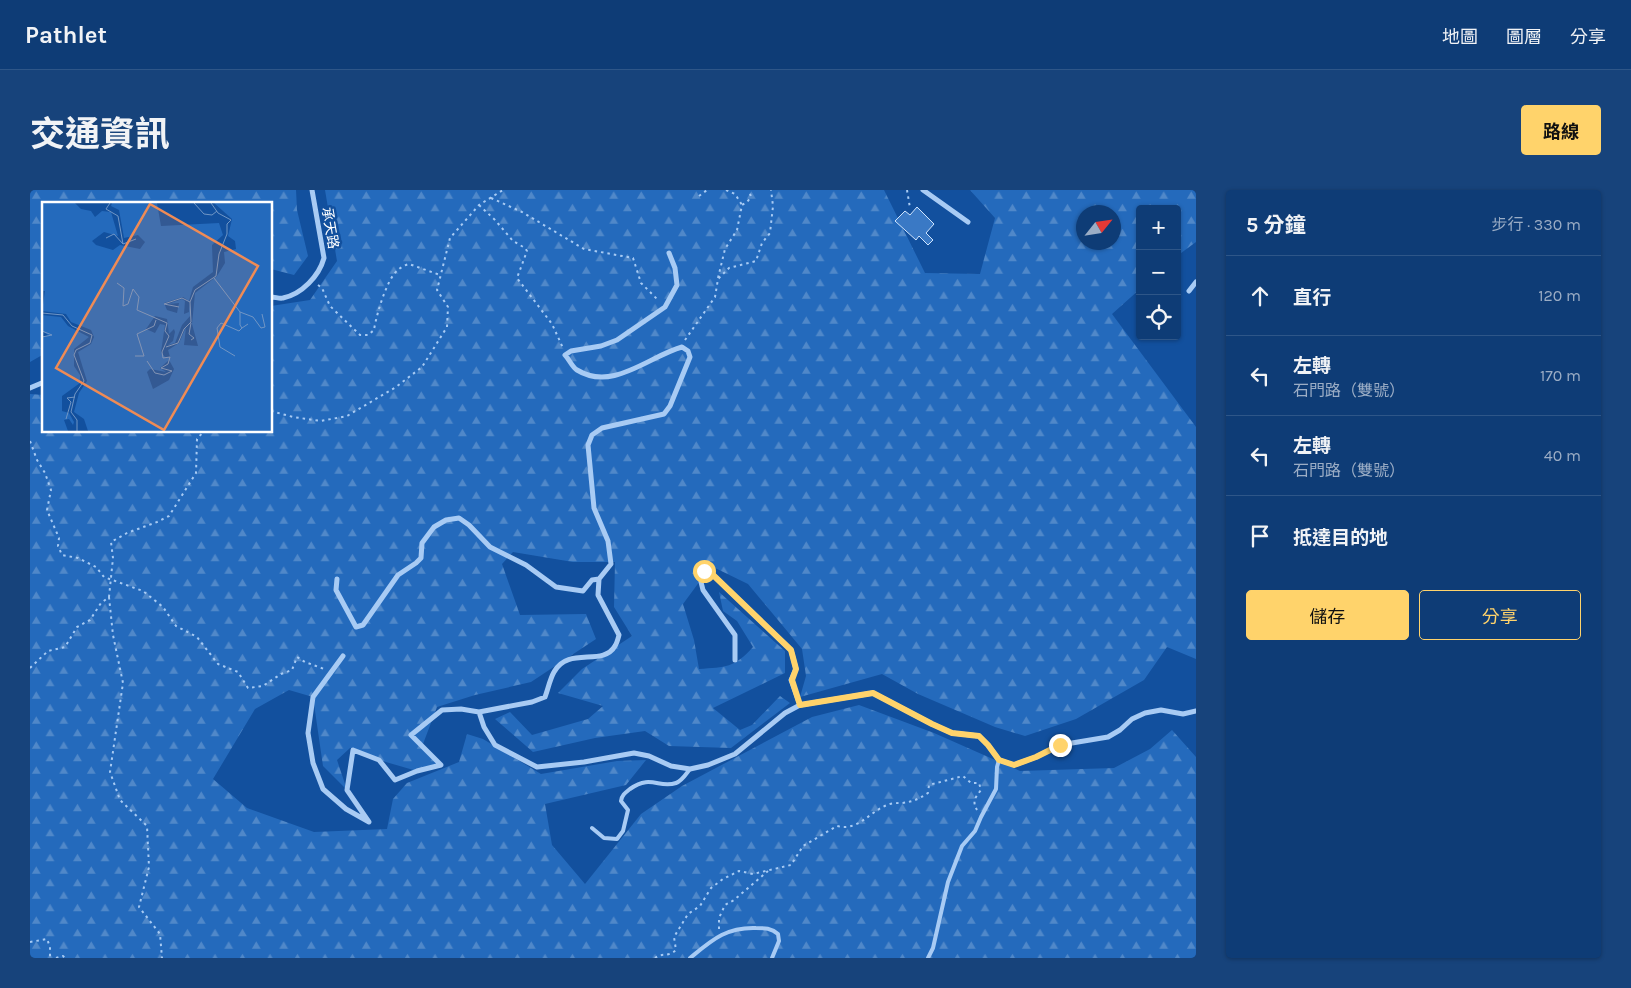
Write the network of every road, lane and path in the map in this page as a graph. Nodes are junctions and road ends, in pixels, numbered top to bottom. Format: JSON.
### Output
{"nodes":[{"id":1,"x":312,"y":190,"type":"edge"},
{"id":2,"x":503,"y":190,"type":"edge"},
{"id":3,"x":707,"y":190,"type":"edge"},
{"id":4,"x":726,"y":190,"type":"edge"},
{"id":5,"x":749,"y":190,"type":"edge"},
{"id":6,"x":771,"y":190,"type":"edge"},
{"id":7,"x":907,"y":190,"type":"edge"},
{"id":8,"x":922,"y":190,"type":"edge"},
{"id":9,"x":699,"y":196,"type":"dead end"},
{"id":10,"x":491,"y":198,"type":"junction"},
{"id":11,"x":479,"y":205,"type":"junction"},
{"id":12,"x":742,"y":205,"type":"junction"},
{"id":13,"x":910,"y":208,"type":"dead end"},
{"id":14,"x":968,"y":222,"type":"dead end"},
{"id":15,"x":669,"y":253,"type":"dead end"},
{"id":16,"x":440,"y":275,"type":"junction"},
{"id":17,"x":718,"y":279,"type":"junction"},
{"id":18,"x":312,"y":281,"type":"junction"},
{"id":19,"x":1196,"y":282,"type":"edge"},
{"id":20,"x":1189,"y":291,"type":"dead end"},
{"id":21,"x":272,"y":297,"type":"edge"},
{"id":22,"x":664,"y":307,"type":"junction"},
{"id":23,"x":674,"y":350,"type":"junction"},
{"id":24,"x":565,"y":355,"type":"junction"},
{"id":25,"x":42,"y":383,"type":"edge"},
{"id":26,"x":30,"y":388,"type":"edge"},
{"id":27,"x":272,"y":411,"type":"edge"},
{"id":28,"x":203,"y":432,"type":"edge"},
{"id":29,"x":30,"y":440,"type":"edge"},
{"id":30,"x":110,"y":578,"type":"junction"},
{"id":31,"x":337,"y":579,"type":"dead end"},
{"id":32,"x":599,"y":579,"type":"junction"},
{"id":33,"x":109,"y":597,"type":"junction"},
{"id":34,"x":343,"y":656,"type":"dead end"},
{"id":35,"x":735,"y":660,"type":"dead end"},
{"id":36,"x":30,"y":668,"type":"edge"},
{"id":37,"x":332,"y":672,"type":"junction"},
{"id":38,"x":800,"y":705,"type":"junction"},
{"id":39,"x":1196,"y":711,"type":"edge"},
{"id":40,"x":479,"y":712,"type":"junction"},
{"id":41,"x":999,"y":760,"type":"junction"},
{"id":42,"x":690,"y":769,"type":"junction"},
{"id":43,"x":980,"y":817,"type":"junction"},
{"id":44,"x":592,"y":828,"type":"dead end"},
{"id":45,"x":769,"y":870,"type":"junction"},
{"id":46,"x":718,"y":936,"type":"junction"},
{"id":47,"x":30,"y":942,"type":"edge"},
{"id":48,"x":50,"y":958,"type":"edge"},
{"id":49,"x":56,"y":958,"type":"edge"},
{"id":50,"x":65,"y":958,"type":"edge"},
{"id":51,"x":162,"y":958,"type":"edge"},
{"id":52,"x":654,"y":958,"type":"edge"},
{"id":53,"x":690,"y":958,"type":"edge"},
{"id":54,"x":772,"y":958,"type":"edge"},
{"id":55,"x":928,"y":958,"type":"edge"}],
"edges":[{"from":1,"to":18,"type":"street","name":"承天路"},
{"from":2,"to":10,"type":"path"},
{"from":3,"to":9,"type":"path"},
{"from":4,"to":12,"type":"path"},
{"from":5,"to":12,"type":"path"},
{"from":6,"to":17,"type":"path"},
{"from":7,"to":13,"type":"path"},
{"from":8,"to":14,"type":"street"},
{"from":10,"to":11,"type":"path"},
{"from":10,"to":22,"type":"path"},
{"from":11,"to":16,"type":"path"},
{"from":11,"to":24,"type":"path"},
{"from":12,"to":17,"type":"path"},
{"from":15,"to":22,"type":"street"},
{"from":16,"to":18,"type":"path"},
{"from":16,"to":27,"type":"path"},
{"from":17,"to":23,"type":"path"},
{"from":18,"to":21,"type":"street"},
{"from":19,"to":20,"type":"street"},
{"from":22,"to":24,"type":"street"},
{"from":23,"to":24,"type":"street"},
{"from":23,"to":32,"type":"street"},
{"from":25,"to":26,"type":"street"},
{"from":28,"to":30,"type":"path"},
{"from":29,"to":30,"type":"path"},
{"from":30,"to":33,"type":"path"},
{"from":30,"to":37,"type":"path"},
{"from":31,"to":32,"type":"street"},
{"from":32,"to":40,"type":"street"},
{"from":33,"to":36,"type":"path"},
{"from":33,"to":51,"type":"path"},
{"from":34,"to":37,"type":"street"},
{"from":35,"to":38,"type":"street"},
{"from":37,"to":40,"type":"street"},
{"from":38,"to":41,"type":"street"},
{"from":38,"to":42,"type":"street"},
{"from":39,"to":41,"type":"street"},
{"from":40,"to":42,"type":"street"},
{"from":41,"to":43,"type":"lane"},
{"from":42,"to":44,"type":"lane"},
{"from":43,"to":45,"type":"path"},
{"from":43,"to":55,"type":"lane"},
{"from":45,"to":46,"type":"path"},
{"from":45,"to":52,"type":"path"},
{"from":46,"to":53,"type":"lane"},
{"from":46,"to":54,"type":"lane"},
{"from":47,"to":48,"type":"path"},
{"from":49,"to":50,"type":"path"}]}
